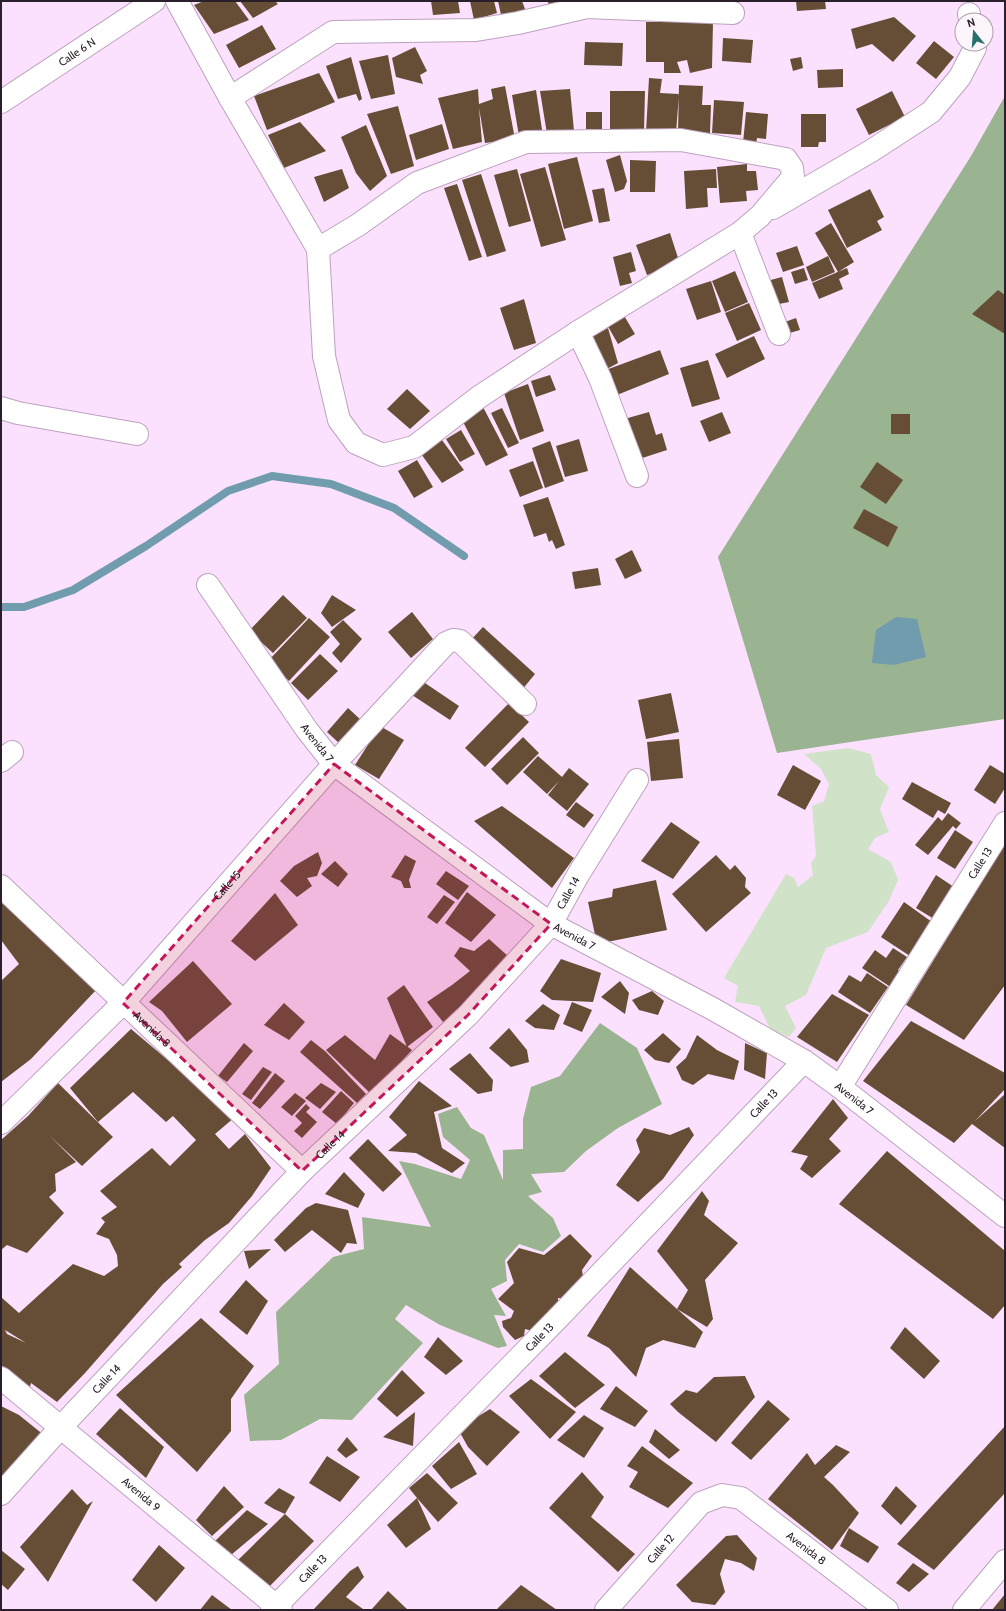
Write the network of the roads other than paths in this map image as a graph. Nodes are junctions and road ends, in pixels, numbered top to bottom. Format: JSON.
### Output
{"nodes":[{"id":1,"x":154,"y":1,"type":"edge"},
{"id":2,"x":177,"y":1,"type":"edge"},
{"id":3,"x":587,"y":4,"type":"edge"},
{"id":4,"x":733,"y":13,"type":"dead end"},
{"id":5,"x":973,"y":52,"type":"edge"},
{"id":6,"x":230,"y":98,"type":"junction"},
{"id":7,"x":1,"y":102,"type":"edge"},
{"id":8,"x":760,"y":216,"type":"junction"},
{"id":9,"x":740,"y":233,"type":"junction"},
{"id":10,"x":318,"y":249,"type":"junction"},
{"id":11,"x":578,"y":332,"type":"junction"},
{"id":12,"x":779,"y":334,"type":"dead end"},
{"id":13,"x":1,"y":408,"type":"edge"},
{"id":14,"x":137,"y":434,"type":"dead end"},
{"id":15,"x":637,"y":476,"type":"dead end"},
{"id":16,"x":208,"y":585,"type":"dead end"},
{"id":17,"x":525,"y":704,"type":"dead end"},
{"id":18,"x":334,"y":764,"type":"junction"},
{"id":19,"x":638,"y":780,"type":"dead end"},
{"id":20,"x":1005,"y":823,"type":"edge"},
{"id":21,"x":1,"y":886,"type":"edge"},
{"id":22,"x":551,"y":924,"type":"junction"},
{"id":23,"x":124,"y":1003,"type":"junction"},
{"id":24,"x":804,"y":1061,"type":"junction"},
{"id":25,"x":840,"y":1087,"type":"junction"},
{"id":26,"x":1,"y":1123,"type":"edge"},
{"id":27,"x":302,"y":1171,"type":"junction"},
{"id":28,"x":1005,"y":1216,"type":"edge"},
{"id":29,"x":1,"y":1378,"type":"edge"},
{"id":30,"x":61,"y":1427,"type":"junction"},
{"id":31,"x":1,"y":1494,"type":"edge"},
{"id":32,"x":722,"y":1496,"type":"joint"},
{"id":33,"x":1005,"y":1561,"type":"edge"},
{"id":34,"x":277,"y":1609,"type":"edge"},
{"id":35,"x":606,"y":1610,"type":"edge"},
{"id":36,"x":887,"y":1610,"type":"edge"},
{"id":37,"x":964,"y":1610,"type":"edge"}],
"edges":[{"from":1,"to":7,"type":"street","name":"Calle 6 N"},
{"from":2,"to":6,"type":"street"},
{"from":3,"to":4,"type":"street"},
{"from":3,"to":6,"type":"street"},
{"from":5,"to":8,"type":"street"},
{"from":6,"to":10,"type":"street"},
{"from":8,"to":9,"type":"street"},
{"from":8,"to":10,"type":"street"},
{"from":9,"to":11,"type":"street"},
{"from":9,"to":12,"type":"street"},
{"from":10,"to":11,"type":"street"},
{"from":11,"to":15,"type":"street"},
{"from":13,"to":14,"type":"street"},
{"from":16,"to":18,"type":"street","name":"Avenida 7"},
{"from":17,"to":18,"type":"street","name":"Calle 15"},
{"from":18,"to":22,"type":"street","name":"Avenida 7"},
{"from":18,"to":23,"type":"street","name":"Calle 15"},
{"from":19,"to":22,"type":"street","name":"Calle 14"},
{"from":20,"to":25,"type":"street","name":"Calle 13"},
{"from":21,"to":23,"type":"street","name":"Avenida 8"},
{"from":22,"to":24,"type":"street","name":"Avenida 7"},
{"from":22,"to":27,"type":"street","name":"Calle 14"},
{"from":23,"to":26,"type":"street","name":"Calle 15"},
{"from":23,"to":27,"type":"street","name":"Avenida 8"},
{"from":24,"to":25,"type":"street","name":"Avenida 7"},
{"from":24,"to":34,"type":"street","name":"Calle 13"},
{"from":25,"to":28,"type":"street","name":"Avenida 7"},
{"from":27,"to":30,"type":"street","name":"Calle 14"},
{"from":29,"to":30,"type":"street","name":"Avenida 9"},
{"from":30,"to":31,"type":"street","name":"Calle 14"},
{"from":30,"to":34,"type":"street","name":"Avenida 9"},
{"from":32,"to":35,"type":"street","name":"Calle 12"},
{"from":32,"to":36,"type":"street","name":"Avenida 8"},
{"from":33,"to":37,"type":"street"}]}
